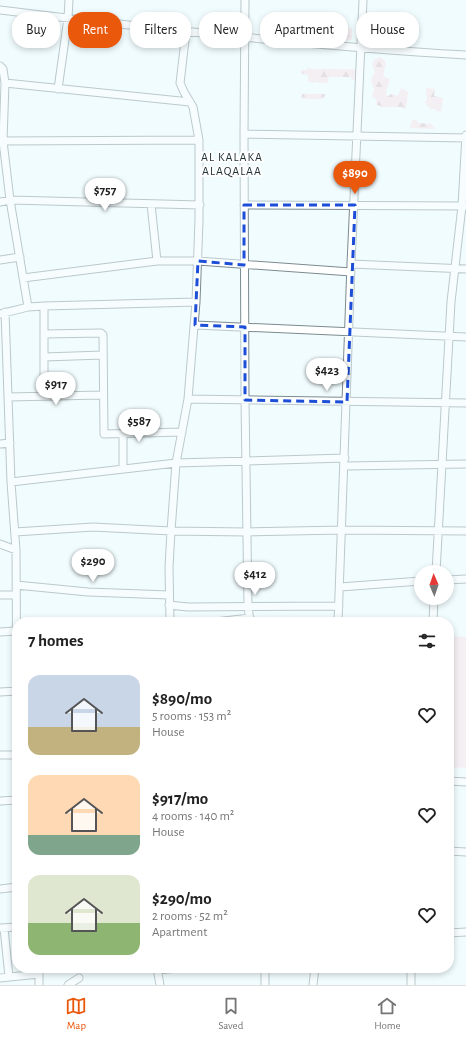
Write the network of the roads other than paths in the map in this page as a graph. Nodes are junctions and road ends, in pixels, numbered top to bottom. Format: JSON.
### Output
{"nodes":[{"id":1,"x":69,"y":0,"type":"edge"},
{"id":2,"x":245,"y":0,"type":"edge"},
{"id":3,"x":363,"y":0,"type":"edge"},
{"id":4,"x":0,"y":10,"type":"edge"},
{"id":5,"x":68,"y":12,"type":"edge"},
{"id":6,"x":245,"y":12,"type":"edge"},
{"id":7,"x":68,"y":18,"type":"joint"},
{"id":8,"x":252,"y":39,"type":"edge"},
{"id":9,"x":184,"y":48,"type":"edge"},
{"id":10,"x":245,"y":48,"type":"edge"},
{"id":11,"x":361,"y":49,"type":"junction"},
{"id":12,"x":466,"y":55,"type":"edge"},
{"id":13,"x":0,"y":66,"type":"edge"},
{"id":14,"x":5,"y":83,"type":"junction"},
{"id":15,"x":58,"y":89,"type":"junction"},
{"id":16,"x":190,"y":102,"type":"junction"},
{"id":17,"x":244,"y":134,"type":"junction"},
{"id":18,"x":358,"y":135,"type":"junction"},
{"id":19,"x":466,"y":137,"type":"edge"},
{"id":20,"x":199,"y":140,"type":"junction"},
{"id":21,"x":3,"y":141,"type":"junction"},
{"id":22,"x":10,"y":200,"type":"junction"},
{"id":23,"x":0,"y":202,"type":"edge"},
{"id":24,"x":151,"y":204,"type":"junction"},
{"id":25,"x":200,"y":205,"type":"junction"},
{"id":26,"x":244,"y":205,"type":"junction"},
{"id":27,"x":355,"y":205,"type":"junction"},
{"id":28,"x":464,"y":206,"type":"edge"},
{"id":29,"x":20,"y":257,"type":"junction"},
{"id":30,"x":0,"y":260,"type":"edge"},
{"id":31,"x":157,"y":261,"type":"junction"},
{"id":32,"x":198,"y":261,"type":"junction"},
{"id":33,"x":244,"y":265,"type":"junction"},
{"id":34,"x":351,"y":268,"type":"junction"},
{"id":35,"x":455,"y":269,"type":"junction"},
{"id":36,"x":466,"y":269,"type":"edge"},
{"id":37,"x":23,"y":278,"type":"junction"},
{"id":38,"x":196,"y":302,"type":"junction"},
{"id":39,"x":44,"y":306,"type":"junction"},
{"id":40,"x":28,"y":308,"type":"junction"},
{"id":41,"x":2,"y":313,"type":"edge"},
{"id":42,"x":195,"y":325,"type":"junction"},
{"id":43,"x":245,"y":327,"type":"junction"},
{"id":44,"x":350,"y":332,"type":"junction"},
{"id":45,"x":44,"y":334,"type":"junction"},
{"id":46,"x":449,"y":337,"type":"junction"},
{"id":47,"x":466,"y":337,"type":"edge"},
{"id":48,"x":103,"y":355,"type":"junction"},
{"id":49,"x":44,"y":357,"type":"junction"},
{"id":50,"x":0,"y":390,"type":"edge"},
{"id":51,"x":8,"y":394,"type":"junction"},
{"id":52,"x":102,"y":395,"type":"junction"},
{"id":53,"x":44,"y":396,"type":"junction"},
{"id":54,"x":188,"y":399,"type":"junction"},
{"id":55,"x":245,"y":400,"type":"junction"},
{"id":56,"x":347,"y":402,"type":"junction"},
{"id":57,"x":445,"y":403,"type":"junction"},
{"id":58,"x":466,"y":403,"type":"edge"},
{"id":59,"x":182,"y":432,"type":"junction"},
{"id":60,"x":123,"y":434,"type":"junction"},
{"id":61,"x":10,"y":443,"type":"junction"},
{"id":62,"x":0,"y":444,"type":"edge"},
{"id":63,"x":345,"y":458,"type":"junction"},
{"id":64,"x":246,"y":462,"type":"junction"},
{"id":65,"x":176,"y":463,"type":"junction"},
{"id":66,"x":466,"y":464,"type":"edge"},
{"id":67,"x":443,"y":465,"type":"junction"},
{"id":68,"x":345,"y":466,"type":"junction"},
{"id":69,"x":123,"y":469,"type":"junction"},
{"id":70,"x":11,"y":482,"type":"junction"},
{"id":71,"x":342,"y":530,"type":"junction"},
{"id":72,"x":171,"y":531,"type":"junction"},
{"id":73,"x":439,"y":531,"type":"junction"},
{"id":74,"x":466,"y":531,"type":"edge"},
{"id":75,"x":15,"y":532,"type":"junction"},
{"id":76,"x":247,"y":532,"type":"junction"},
{"id":77,"x":0,"y":544,"type":"edge"},
{"id":78,"x":16,"y":550,"type":"junction"},
{"id":79,"x":437,"y":565,"type":"edge"},
{"id":80,"x":466,"y":579,"type":"edge"},
{"id":81,"x":454,"y":580,"type":"edge"},
{"id":82,"x":414,"y":582,"type":"edge"},
{"id":83,"x":16,"y":585,"type":"junction"},
{"id":84,"x":340,"y":588,"type":"junction"},
{"id":85,"x":0,"y":595,"type":"edge"},
{"id":86,"x":16,"y":595,"type":"junction"},
{"id":87,"x":169,"y":595,"type":"junction"},
{"id":88,"x":169,"y":605,"type":"junction"},
{"id":89,"x":434,"y":605,"type":"edge"},
{"id":90,"x":248,"y":606,"type":"junction"},
{"id":91,"x":339,"y":606,"type":"junction"},
{"id":92,"x":16,"y":617,"type":"edge"},
{"id":93,"x":170,"y":617,"type":"edge"},
{"id":94,"x":250,"y":617,"type":"edge"},
{"id":95,"x":338,"y":617,"type":"edge"},
{"id":96,"x":433,"y":617,"type":"edge"},
{"id":97,"x":12,"y":631,"type":"edge"},
{"id":98,"x":0,"y":632,"type":"edge"},
{"id":99,"x":12,"y":691,"type":"edge"},
{"id":100,"x":0,"y":692,"type":"edge"},
{"id":101,"x":0,"y":755,"type":"edge"},
{"id":102,"x":12,"y":755,"type":"edge"},
{"id":103,"x":454,"y":781,"type":"edge"},
{"id":104,"x":466,"y":782,"type":"edge"},
{"id":105,"x":12,"y":800,"type":"edge"},
{"id":106,"x":0,"y":801,"type":"edge"},
{"id":107,"x":454,"y":851,"type":"edge"},
{"id":108,"x":466,"y":852,"type":"edge"},
{"id":109,"x":12,"y":887,"type":"edge"},
{"id":110,"x":0,"y":889,"type":"edge"},
{"id":111,"x":12,"y":927,"type":"edge"},
{"id":112,"x":2,"y":928,"type":"edge"},
{"id":113,"x":466,"y":932,"type":"edge"},
{"id":114,"x":454,"y":933,"type":"edge"},
{"id":115,"x":29,"y":973,"type":"edge"},
{"id":116,"x":39,"y":973,"type":"edge"},
{"id":117,"x":158,"y":973,"type":"edge"},
{"id":118,"x":265,"y":973,"type":"edge"},
{"id":119,"x":314,"y":973,"type":"edge"},
{"id":120,"x":411,"y":973,"type":"edge"},
{"id":121,"x":9,"y":977,"type":"junction"},
{"id":122,"x":0,"y":978,"type":"edge"},
{"id":123,"x":79,"y":978,"type":"dead end"},
{"id":124,"x":39,"y":985,"type":"edge"},
{"id":125,"x":68,"y":985,"type":"edge"},
{"id":126,"x":160,"y":985,"type":"edge"},
{"id":127,"x":265,"y":985,"type":"edge"},
{"id":128,"x":313,"y":985,"type":"edge"},
{"id":129,"x":411,"y":985,"type":"edge"}],
"edges":[{"from":1,"to":5,"type":"street"},
{"from":2,"to":6,"type":"street"},
{"from":3,"to":11,"type":"street"},
{"from":4,"to":7,"type":"street"},
{"from":7,"to":15,"type":"street"},
{"from":8,"to":11,"type":"street"},
{"from":9,"to":16,"type":"street"},
{"from":10,"to":17,"type":"street"},
{"from":11,"to":12,"type":"street"},
{"from":11,"to":18,"type":"street"},
{"from":13,"to":14,"type":"street"},
{"from":14,"to":15,"type":"street"},
{"from":14,"to":21,"type":"street"},
{"from":15,"to":16,"type":"street"},
{"from":16,"to":20,"type":"street"},
{"from":17,"to":18,"type":"street"},
{"from":17,"to":26,"type":"street"},
{"from":18,"to":19,"type":"street"},
{"from":18,"to":27,"type":"street"},
{"from":19,"to":28,"type":"street"},
{"from":20,"to":21,"type":"street"},
{"from":20,"to":25,"type":"street"},
{"from":21,"to":22,"type":"street"},
{"from":22,"to":23,"type":"street"},
{"from":22,"to":24,"type":"street"},
{"from":22,"to":29,"type":"street"},
{"from":24,"to":25,"type":"street"},
{"from":24,"to":31,"type":"street"},
{"from":25,"to":32,"type":"street"},
{"from":26,"to":27,"type":"street"},
{"from":26,"to":33,"type":"street"},
{"from":27,"to":28,"type":"street"},
{"from":27,"to":34,"type":"street"},
{"from":28,"to":35,"type":"street"},
{"from":29,"to":30,"type":"street"},
{"from":29,"to":37,"type":"street"},
{"from":31,"to":32,"type":"street"},
{"from":31,"to":37,"type":"street"},
{"from":32,"to":33,"type":"street"},
{"from":32,"to":38,"type":"street"},
{"from":33,"to":34,"type":"street"},
{"from":33,"to":43,"type":"street"},
{"from":34,"to":35,"type":"street"},
{"from":34,"to":44,"type":"street"},
{"from":35,"to":36,"type":"street"},
{"from":35,"to":46,"type":"street"},
{"from":37,"to":40,"type":"street"},
{"from":38,"to":39,"type":"street"},
{"from":38,"to":42,"type":"street"},
{"from":39,"to":40,"type":"street"},
{"from":39,"to":45,"type":"street"},
{"from":40,"to":41,"type":"street"},
{"from":41,"to":51,"type":"street"},
{"from":42,"to":43,"type":"street"},
{"from":42,"to":54,"type":"street"},
{"from":43,"to":44,"type":"street"},
{"from":43,"to":55,"type":"street"},
{"from":44,"to":46,"type":"street"},
{"from":44,"to":56,"type":"street"},
{"from":45,"to":48,"type":"street"},
{"from":45,"to":49,"type":"street"},
{"from":46,"to":47,"type":"street"},
{"from":46,"to":57,"type":"street"},
{"from":48,"to":49,"type":"street"},
{"from":48,"to":52,"type":"street"},
{"from":49,"to":53,"type":"street"},
{"from":50,"to":51,"type":"street"},
{"from":51,"to":53,"type":"street"},
{"from":51,"to":61,"type":"street"},
{"from":52,"to":53,"type":"street"},
{"from":52,"to":60,"type":"street"},
{"from":54,"to":55,"type":"street"},
{"from":54,"to":59,"type":"street"},
{"from":55,"to":56,"type":"street"},
{"from":55,"to":64,"type":"street"},
{"from":56,"to":57,"type":"street"},
{"from":56,"to":63,"type":"street"},
{"from":57,"to":58,"type":"street"},
{"from":57,"to":67,"type":"street"},
{"from":59,"to":60,"type":"street"},
{"from":59,"to":65,"type":"street"},
{"from":60,"to":69,"type":"street"},
{"from":61,"to":62,"type":"street"},
{"from":61,"to":70,"type":"street"},
{"from":63,"to":64,"type":"street"},
{"from":63,"to":68,"type":"street"},
{"from":64,"to":65,"type":"street"},
{"from":64,"to":76,"type":"street"},
{"from":65,"to":69,"type":"street"},
{"from":65,"to":72,"type":"street"},
{"from":66,"to":67,"type":"street"},
{"from":67,"to":68,"type":"street"},
{"from":67,"to":73,"type":"street"},
{"from":68,"to":71,"type":"street"},
{"from":69,"to":70,"type":"street"},
{"from":70,"to":75,"type":"street"},
{"from":71,"to":73,"type":"street"},
{"from":71,"to":76,"type":"street"},
{"from":71,"to":84,"type":"street"},
{"from":72,"to":75,"type":"street"},
{"from":72,"to":76,"type":"street"},
{"from":72,"to":87,"type":"street"},
{"from":73,"to":74,"type":"street"},
{"from":73,"to":79,"type":"street"},
{"from":75,"to":78,"type":"street"},
{"from":76,"to":90,"type":"street"},
{"from":77,"to":78,"type":"street"},
{"from":78,"to":83,"type":"street"},
{"from":80,"to":81,"type":"street"},
{"from":82,"to":84,"type":"street"},
{"from":83,"to":86,"type":"street"},
{"from":83,"to":87,"type":"street"},
{"from":84,"to":91,"type":"street"},
{"from":85,"to":86,"type":"street"},
{"from":86,"to":92,"type":"street"},
{"from":87,"to":88,"type":"street"},
{"from":88,"to":90,"type":"street"},
{"from":88,"to":93,"type":"street"},
{"from":89,"to":96,"type":"street"},
{"from":90,"to":91,"type":"street"},
{"from":90,"to":94,"type":"street"},
{"from":91,"to":95,"type":"street"},
{"from":97,"to":98,"type":"street"},
{"from":99,"to":100,"type":"street"},
{"from":101,"to":102,"type":"street"},
{"from":103,"to":104,"type":"street"},
{"from":105,"to":106,"type":"street"},
{"from":107,"to":108,"type":"street"},
{"from":109,"to":110,"type":"street"},
{"from":111,"to":112,"type":"street"},
{"from":112,"to":121,"type":"street"},
{"from":113,"to":114,"type":"street"},
{"from":115,"to":121,"type":"street"},
{"from":116,"to":124,"type":"street"},
{"from":117,"to":126,"type":"street"},
{"from":118,"to":127,"type":"street"},
{"from":119,"to":128,"type":"street"},
{"from":120,"to":129,"type":"street"},
{"from":121,"to":122,"type":"street"},
{"from":123,"to":125,"type":"street"}]}
